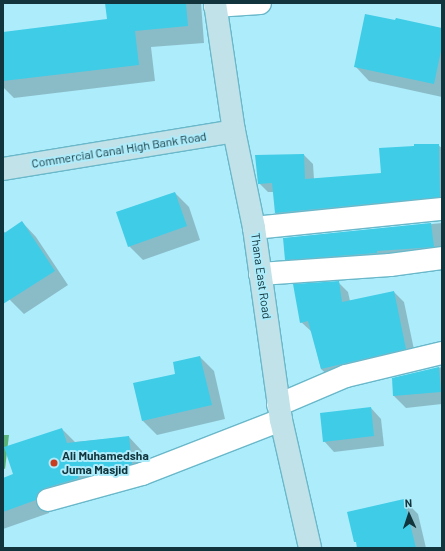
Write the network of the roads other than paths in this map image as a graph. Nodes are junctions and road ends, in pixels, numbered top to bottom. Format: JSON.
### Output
{"nodes":[{"id":1,"x":260,"y":3,"type":"edge"},
{"id":2,"x":215,"y":4,"type":"edge"},
{"id":3,"x":234,"y":131,"type":"junction"},
{"id":4,"x":3,"y":169,"type":"edge"},
{"id":5,"x":442,"y":209,"type":"edge"},
{"id":6,"x":254,"y":228,"type":"junction"},
{"id":7,"x":442,"y":258,"type":"edge"},
{"id":8,"x":260,"y":274,"type":"junction"},
{"id":9,"x":442,"y":353,"type":"edge"},
{"id":10,"x":280,"y":412,"type":"junction"},
{"id":11,"x":48,"y":500,"type":"dead end"},
{"id":12,"x":310,"y":548,"type":"edge"}],
"edges":[{"from":1,"to":2,"type":"street"},
{"from":2,"to":3,"type":"main road","name":"Thana East Road"},
{"from":3,"to":4,"type":"main road","name":"Commercial Canal High Bank Road"},
{"from":3,"to":6,"type":"main road","name":"Thana East Road"},
{"from":5,"to":6,"type":"street"},
{"from":6,"to":8,"type":"main road","name":"Thana East Road"},
{"from":7,"to":8,"type":"street"},
{"from":8,"to":10,"type":"main road","name":"Thana East Road"},
{"from":9,"to":10,"type":"street"},
{"from":10,"to":11,"type":"street"},
{"from":10,"to":12,"type":"main road","name":"Thana East Road"}]}
